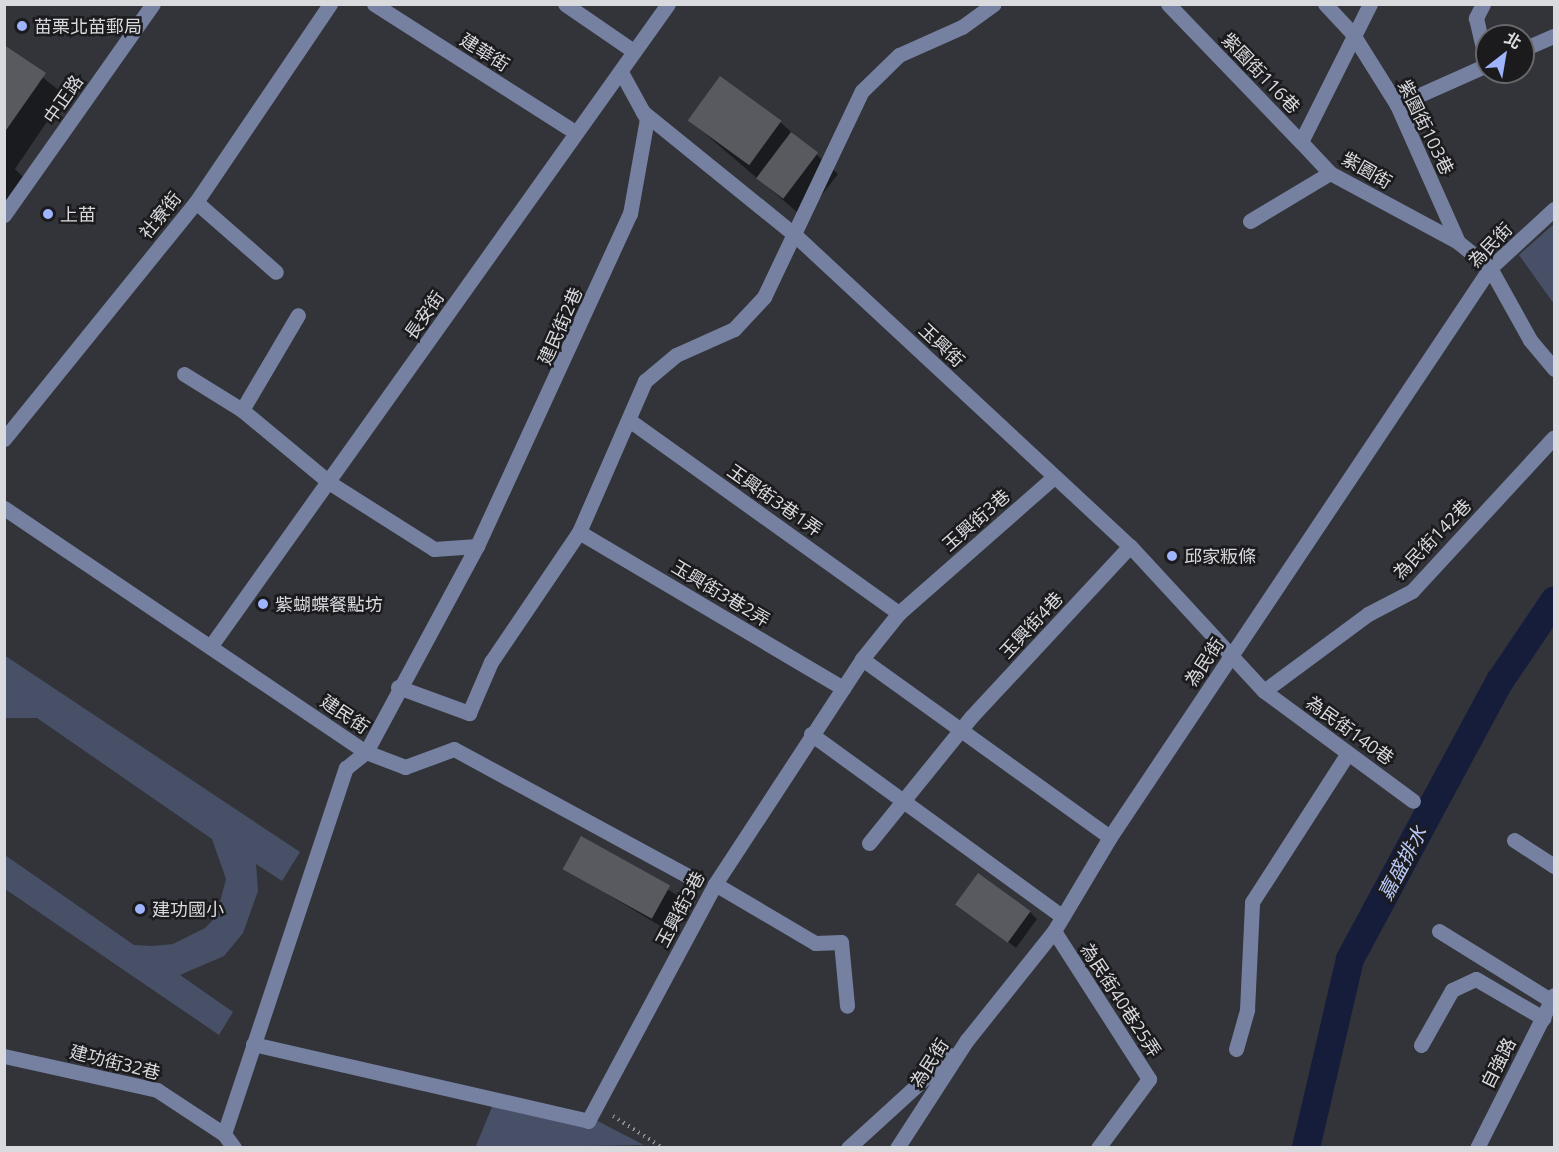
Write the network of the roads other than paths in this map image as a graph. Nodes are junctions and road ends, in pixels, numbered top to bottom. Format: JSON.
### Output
{"nodes":[{"id":1,"x":153,"y":4,"type":"edge"},
{"id":2,"x":330,"y":4,"type":"edge"},
{"id":3,"x":374,"y":4,"type":"edge"},
{"id":4,"x":565,"y":4,"type":"edge"},
{"id":5,"x":668,"y":4,"type":"edge"},
{"id":6,"x":994,"y":4,"type":"edge"},
{"id":7,"x":1168,"y":4,"type":"edge"},
{"id":8,"x":1325,"y":4,"type":"edge"},
{"id":9,"x":1370,"y":4,"type":"edge"},
{"id":10,"x":1483,"y":4,"type":"edge"},
{"id":11,"x":1477,"y":24,"type":"edge"},
{"id":12,"x":1352,"y":33,"type":"junction"},
{"id":13,"x":1554,"y":36,"type":"edge"},
{"id":14,"x":1535,"y":44,"type":"edge"},
{"id":15,"x":632,"y":50,"type":"junction"},
{"id":16,"x":1475,"y":70,"type":"edge"},
{"id":17,"x":621,"y":72,"type":"junction"},
{"id":18,"x":1397,"y":105,"type":"junction"},
{"id":19,"x":643,"y":112,"type":"junction"},
{"id":20,"x":575,"y":132,"type":"junction"},
{"id":21,"x":1301,"y":142,"type":"junction"},
{"id":22,"x":1330,"y":173,"type":"junction"},
{"id":23,"x":196,"y":202,"type":"junction"},
{"id":24,"x":1554,"y":209,"type":"edge"},
{"id":25,"x":4,"y":215,"type":"edge"},
{"id":26,"x":1250,"y":221,"type":"dead end"},
{"id":27,"x":796,"y":236,"type":"junction"},
{"id":28,"x":1458,"y":242,"type":"junction"},
{"id":29,"x":1490,"y":268,"type":"junction"},
{"id":30,"x":276,"y":272,"type":"dead end"},
{"id":31,"x":298,"y":315,"type":"dead end"},
{"id":32,"x":1554,"y":369,"type":"edge"},
{"id":33,"x":184,"y":374,"type":"dead end"},
{"id":34,"x":242,"y":410,"type":"junction"},
{"id":35,"x":628,"y":420,"type":"junction"},
{"id":36,"x":1554,"y":437,"type":"edge"},
{"id":37,"x":4,"y":438,"type":"edge"},
{"id":38,"x":1054,"y":477,"type":"junction"},
{"id":39,"x":330,"y":483,"type":"junction"},
{"id":40,"x":4,"y":508,"type":"edge"},
{"id":41,"x":579,"y":532,"type":"junction"},
{"id":42,"x":477,"y":546,"type":"junction"},
{"id":43,"x":1131,"y":546,"type":"junction"},
{"id":44,"x":899,"y":613,"type":"junction"},
{"id":45,"x":210,"y":647,"type":"junction"},
{"id":46,"x":1234,"y":652,"type":"junction"},
{"id":47,"x":862,"y":659,"type":"junction"},
{"id":48,"x":398,"y":687,"type":"junction"},
{"id":49,"x":843,"y":688,"type":"junction"},
{"id":50,"x":1264,"y":691,"type":"junction"},
{"id":51,"x":960,"y":730,"type":"junction"},
{"id":52,"x":811,"y":734,"type":"junction"},
{"id":53,"x":366,"y":752,"type":"junction"},
{"id":54,"x":1348,"y":753,"type":"junction"},
{"id":55,"x":1413,"y":801,"type":"dead end"},
{"id":56,"x":902,"y":803,"type":"junction"},
{"id":57,"x":1110,"y":837,"type":"junction"},
{"id":58,"x":1514,"y":840,"type":"dead end"},
{"id":59,"x":869,"y":843,"type":"dead end"},
{"id":60,"x":1554,"y":866,"type":"edge"},
{"id":61,"x":688,"y":876,"type":"dead end"},
{"id":62,"x":715,"y":884,"type":"junction"},
{"id":63,"x":1060,"y":915,"type":"junction"},
{"id":64,"x":1054,"y":931,"type":"junction"},
{"id":65,"x":1439,"y":931,"type":"dead end"},
{"id":66,"x":1553,"y":998,"type":"edge"},
{"id":67,"x":847,"y":1006,"type":"dead end"},
{"id":68,"x":1543,"y":1018,"type":"junction"},
{"id":69,"x":967,"y":1040,"type":"junction"},
{"id":70,"x":253,"y":1044,"type":"junction"},
{"id":71,"x":1421,"y":1045,"type":"dead end"},
{"id":72,"x":1236,"y":1049,"type":"dead end"},
{"id":73,"x":4,"y":1056,"type":"edge"},
{"id":74,"x":224,"y":1134,"type":"junction"},
{"id":75,"x":234,"y":1148,"type":"edge"},
{"id":76,"x":848,"y":1148,"type":"edge"},
{"id":77,"x":897,"y":1148,"type":"edge"},
{"id":78,"x":1098,"y":1148,"type":"edge"},
{"id":79,"x":1477,"y":1148,"type":"edge"}],
"edges":[{"from":1,"to":25,"type":"street","name":"中正路"},
{"from":2,"to":23,"type":"street","name":"社寮街"},
{"from":3,"to":20,"type":"street","name":"建華街"},
{"from":4,"to":15,"type":"street"},
{"from":5,"to":15,"type":"street","name":"長安街"},
{"from":6,"to":27,"type":"street"},
{"from":7,"to":21,"type":"street","name":"紫園街116巷"},
{"from":8,"to":12,"type":"street","name":"紫園街103巷"},
{"from":9,"to":12,"type":"street"},
{"from":10,"to":11,"type":"street"},
{"from":12,"to":18,"type":"street","name":"紫園街103巷"},
{"from":12,"to":21,"type":"street"},
{"from":13,"to":14,"type":"street"},
{"from":15,"to":17,"type":"street","name":"長安街"},
{"from":16,"to":18,"type":"street"},
{"from":17,"to":19,"type":"street","name":"玉興街"},
{"from":17,"to":20,"type":"street","name":"長安街"},
{"from":18,"to":28,"type":"street","name":"紫園街103巷"},
{"from":19,"to":27,"type":"street","name":"玉興街"},
{"from":19,"to":42,"type":"street","name":"建民街2巷"},
{"from":20,"to":39,"type":"street","name":"長安街"},
{"from":21,"to":22,"type":"street","name":"紫園街"},
{"from":22,"to":26,"type":"street"},
{"from":22,"to":28,"type":"street","name":"紫園街"},
{"from":23,"to":30,"type":"street"},
{"from":23,"to":37,"type":"street","name":"社寮街"},
{"from":24,"to":29,"type":"street","name":"為民街"},
{"from":27,"to":35,"type":"street"},
{"from":27,"to":38,"type":"street","name":"玉興街"},
{"from":28,"to":29,"type":"street","name":"紫園街"},
{"from":29,"to":32,"type":"street"},
{"from":29,"to":46,"type":"street","name":"為民街"},
{"from":31,"to":34,"type":"street"},
{"from":33,"to":34,"type":"street"},
{"from":34,"to":39,"type":"street"},
{"from":35,"to":41,"type":"street"},
{"from":35,"to":44,"type":"street","name":"玉興街3巷1弄"},
{"from":36,"to":50,"type":"street","name":"為民街142巷"},
{"from":38,"to":43,"type":"street","name":"玉興街"},
{"from":38,"to":44,"type":"street","name":"玉興街3巷"},
{"from":39,"to":42,"type":"street"},
{"from":39,"to":45,"type":"street","name":"長安街"},
{"from":40,"to":45,"type":"street","name":"建民街"},
{"from":41,"to":48,"type":"street"},
{"from":41,"to":49,"type":"street","name":"玉興街3巷2弄"},
{"from":42,"to":48,"type":"street","name":"建民街2巷"},
{"from":43,"to":46,"type":"street","name":"玉興街"},
{"from":43,"to":51,"type":"street","name":"玉興街4巷"},
{"from":44,"to":47,"type":"street","name":"玉興街3巷"},
{"from":45,"to":53,"type":"street","name":"建民街"},
{"from":46,"to":50,"type":"street","name":"為民街140巷"},
{"from":46,"to":57,"type":"street","name":"為民街"},
{"from":47,"to":49,"type":"street","name":"玉興街3巷"},
{"from":47,"to":51,"type":"street"},
{"from":48,"to":53,"type":"street","name":"建民街2巷"},
{"from":49,"to":52,"type":"street","name":"玉興街3巷"},
{"from":50,"to":54,"type":"street","name":"為民街140巷"},
{"from":51,"to":56,"type":"street","name":"玉興街4巷"},
{"from":51,"to":57,"type":"street"},
{"from":52,"to":56,"type":"street"},
{"from":52,"to":62,"type":"street","name":"玉興街3巷"},
{"from":53,"to":61,"type":"street","name":"建民街"},
{"from":53,"to":70,"type":"street"},
{"from":54,"to":55,"type":"street","name":"為民街140巷"},
{"from":54,"to":72,"type":"street"},
{"from":56,"to":59,"type":"street","name":"玉興街4巷"},
{"from":56,"to":63,"type":"street"},
{"from":57,"to":63,"type":"street","name":"為民街"},
{"from":58,"to":60,"type":"street"},
{"from":62,"to":67,"type":"street"},
{"from":62,"to":70,"type":"street","name":"玉興街3巷"},
{"from":63,"to":64,"type":"street","name":"為民街"},
{"from":64,"to":69,"type":"street","name":"為民街"},
{"from":64,"to":78,"type":"street","name":"為民街40巷25弄"},
{"from":65,"to":66,"type":"street"},
{"from":66,"to":68,"type":"street","name":"自強路"},
{"from":68,"to":71,"type":"street"},
{"from":68,"to":79,"type":"street","name":"自強路"},
{"from":69,"to":76,"type":"street"},
{"from":69,"to":77,"type":"street","name":"為民街"},
{"from":70,"to":74,"type":"street"},
{"from":73,"to":74,"type":"street","name":"建功街32巷"},
{"from":74,"to":75,"type":"street","name":"建功街32巷"}]}
